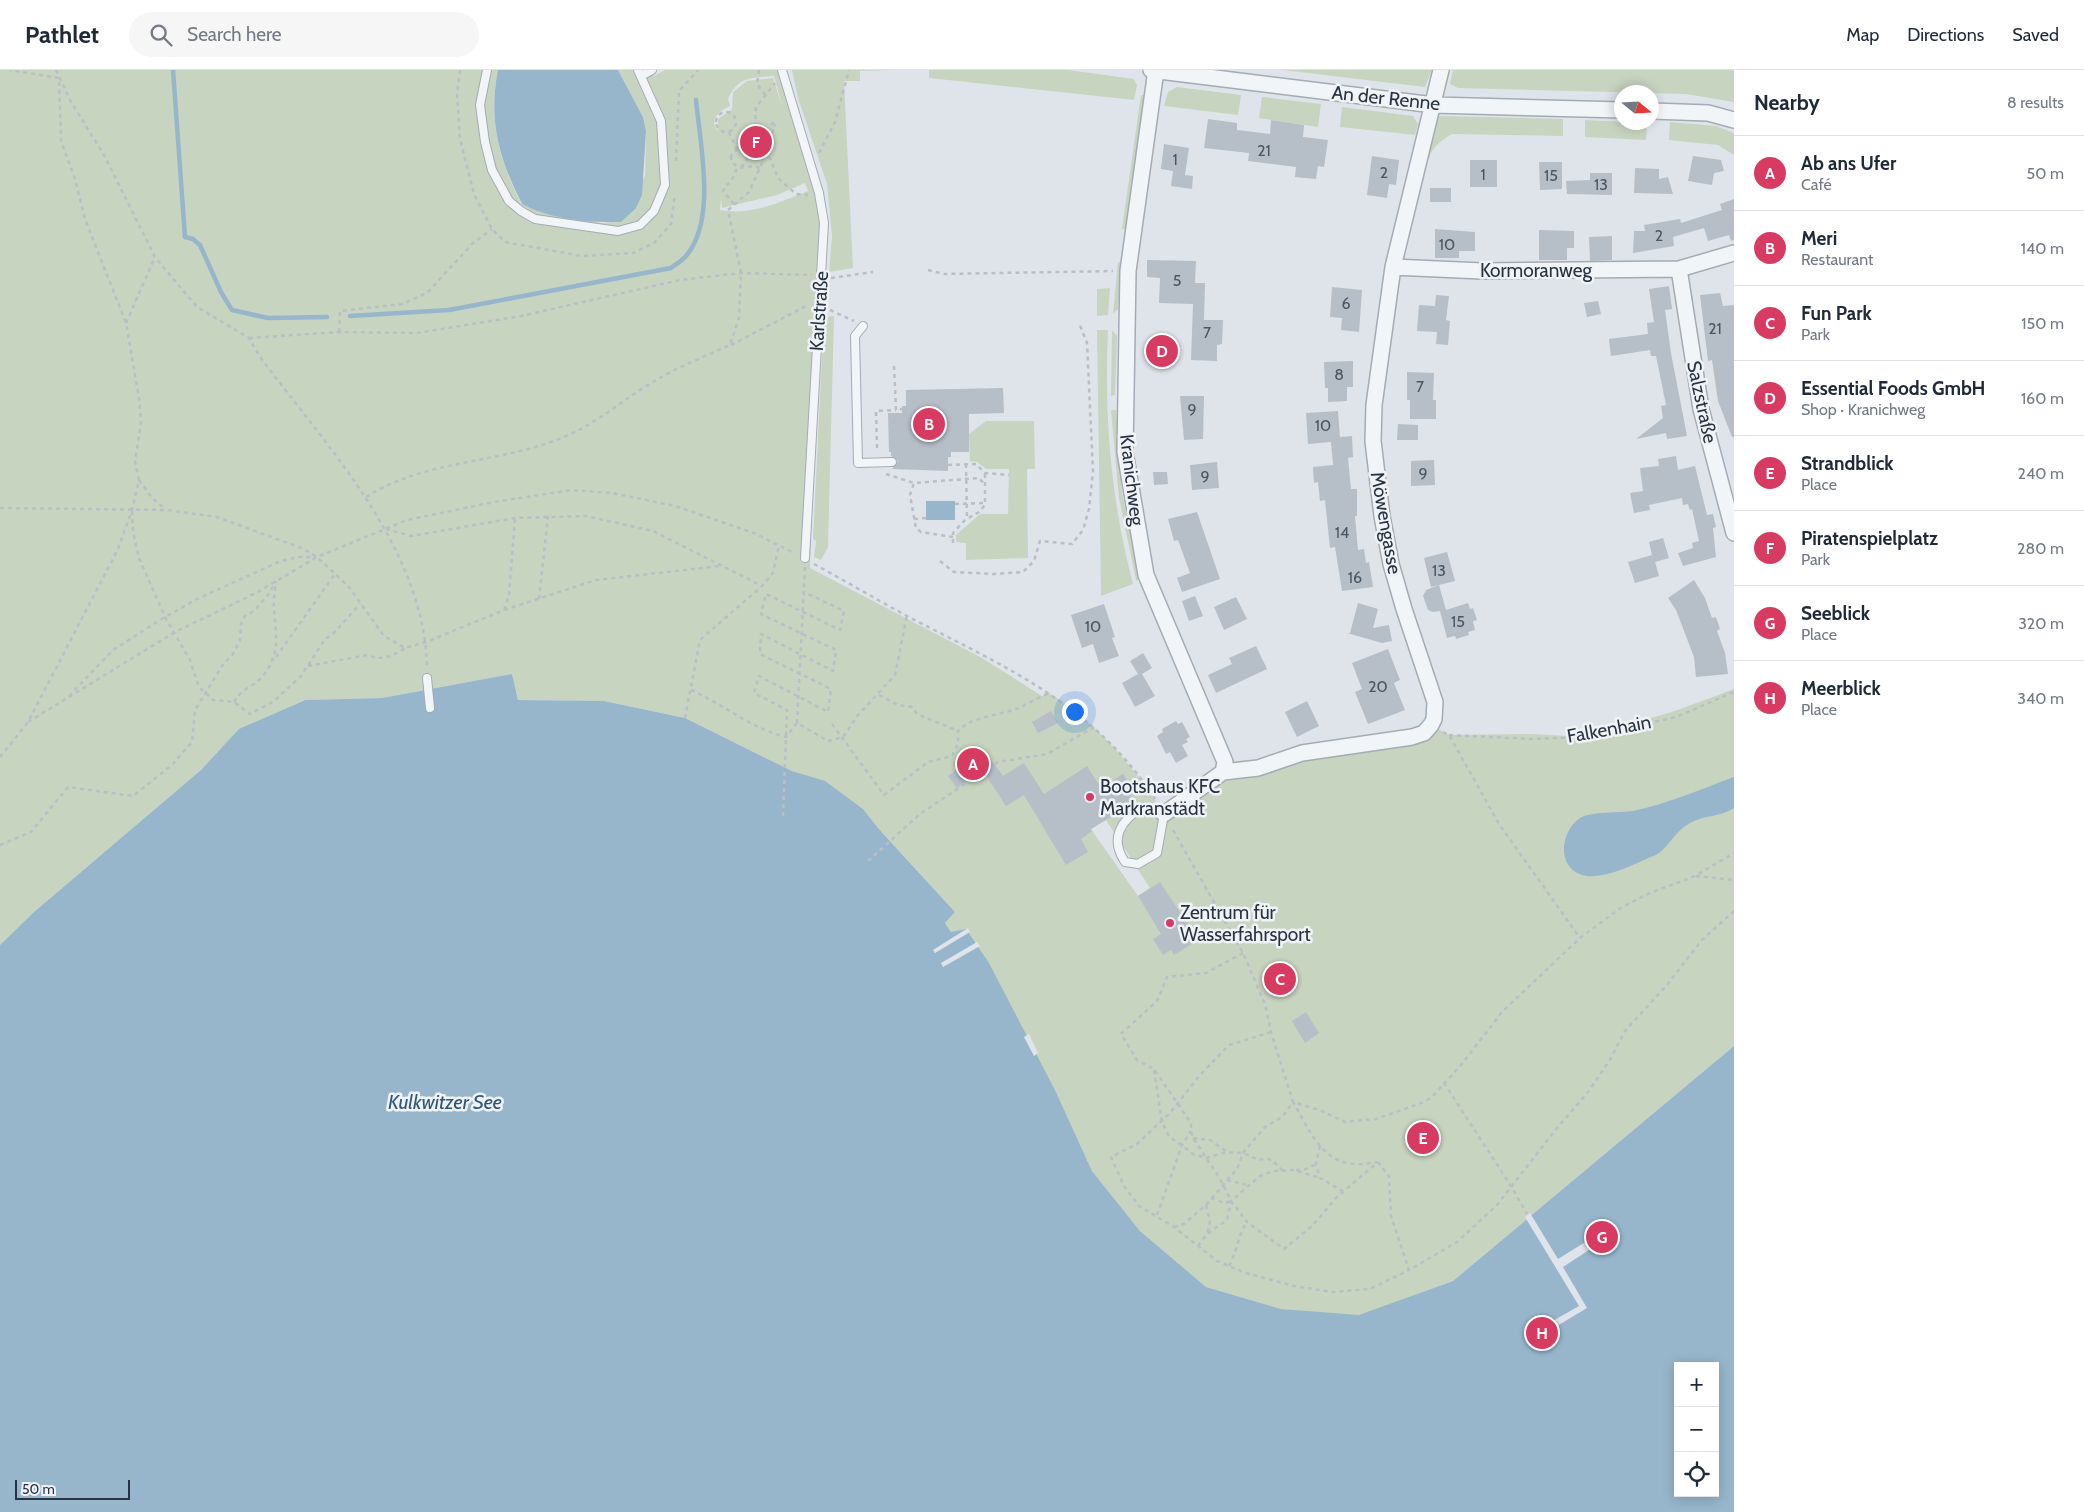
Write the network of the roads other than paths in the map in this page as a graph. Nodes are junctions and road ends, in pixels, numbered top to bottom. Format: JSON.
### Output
{"nodes":[{"id":1,"x":487,"y":70,"type":"edge"},
{"id":2,"x":652,"y":70,"type":"edge"},
{"id":3,"x":1151,"y":70,"type":"edge"},
{"id":4,"x":1156,"y":70,"type":"edge"},
{"id":5,"x":1441,"y":70,"type":"edge"},
{"id":6,"x":782,"y":72,"type":"edge"},
{"id":7,"x":640,"y":73,"type":"edge"},
{"id":8,"x":1434,"y":105,"type":"junction"},
{"id":9,"x":1614,"y":110,"type":"edge"},
{"id":10,"x":1659,"y":111,"type":"edge"},
{"id":11,"x":1734,"y":120,"type":"edge"},
{"id":12,"x":1734,"y":253,"type":"edge"},
{"id":13,"x":1393,"y":267,"type":"junction"},
{"id":14,"x":1679,"y":269,"type":"junction"},
{"id":15,"x":863,"y":326,"type":"road end"},
{"id":16,"x":892,"y":462,"type":"dead end"},
{"id":17,"x":1734,"y":533,"type":"edge"},
{"id":18,"x":805,"y":558,"type":"road end"},
{"id":19,"x":427,"y":678,"type":"road end"},
{"id":20,"x":430,"y":708,"type":"dead end"},
{"id":21,"x":1223,"y":772,"type":"junction"},
{"id":22,"x":1164,"y":814,"type":"junction"}],
"edges":[{"from":1,"to":7,"type":"lane"},
{"from":2,"to":7,"type":"lane"},
{"from":3,"to":4,"type":"street","name":"An der Renne"},
{"from":4,"to":8,"type":"street","name":"An der Renne"},
{"from":4,"to":21,"type":"street","name":"Kranichweg"},
{"from":5,"to":8,"type":"street","name":"Möwengasse"},
{"from":6,"to":18,"type":"lane","name":"Karlstraße"},
{"from":8,"to":9,"type":"street","name":"An der Renne"},
{"from":8,"to":13,"type":"street","name":"Möwengasse"},
{"from":10,"to":11,"type":"street"},
{"from":12,"to":14,"type":"street"},
{"from":13,"to":14,"type":"street","name":"Kormoranweg"},
{"from":13,"to":21,"type":"street","name":"Möwengasse"},
{"from":14,"to":17,"type":"street","name":"Salzstraße"},
{"from":15,"to":16,"type":"lane"},
{"from":19,"to":20,"type":"lane"},
{"from":21,"to":22,"type":"street"},
{"from":22,"to":22,"type":"lane"}]}
